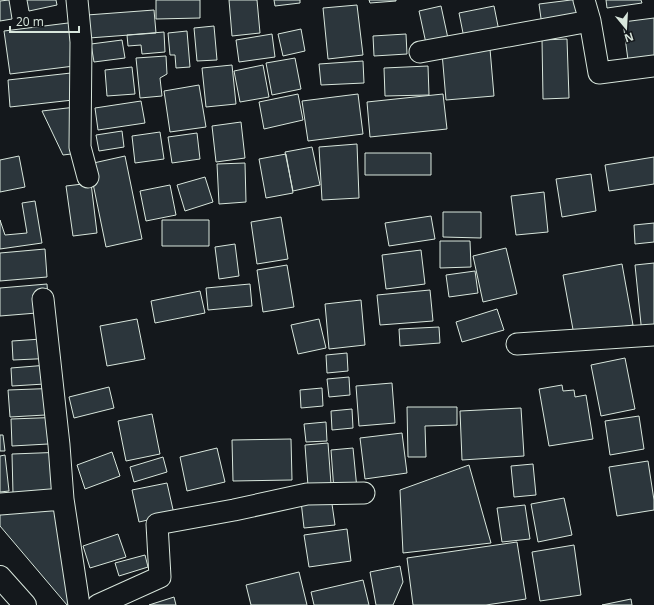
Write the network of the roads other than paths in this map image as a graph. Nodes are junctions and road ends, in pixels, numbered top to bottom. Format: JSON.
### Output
{"nodes":[{"id":1,"x":77,"y":0,"type":"edge"},
{"id":2,"x":584,"y":0,"type":"edge"},
{"id":3,"x":590,"y":21,"type":"junction"},
{"id":4,"x":420,"y":52,"type":"dead end"},
{"id":5,"x":654,"y":66,"type":"edge"},
{"id":6,"x":88,"y":177,"type":"dead end"},
{"id":7,"x":44,"y":299,"type":"dead end"},
{"id":8,"x":654,"y":335,"type":"edge"},
{"id":9,"x":517,"y":344,"type":"dead end"},
{"id":10,"x":364,"y":493,"type":"dead end"},
{"id":11,"x":64,"y":499,"type":"junction"},
{"id":12,"x":0,"y":504,"type":"edge"},
{"id":13,"x":0,"y":577,"type":"edge"},
{"id":14,"x":25,"y":605,"type":"edge"},
{"id":15,"x":80,"y":605,"type":"edge"},
{"id":16,"x":98,"y":605,"type":"edge"}],
"edges":[{"from":1,"to":6,"type":"street"},
{"from":2,"to":3,"type":"street"},
{"from":3,"to":4,"type":"street"},
{"from":3,"to":5,"type":"street"},
{"from":7,"to":11,"type":"street"},
{"from":8,"to":9,"type":"street"},
{"from":10,"to":16,"type":"street"},
{"from":11,"to":12,"type":"street"},
{"from":11,"to":15,"type":"street"},
{"from":13,"to":14,"type":"main road"}]}
